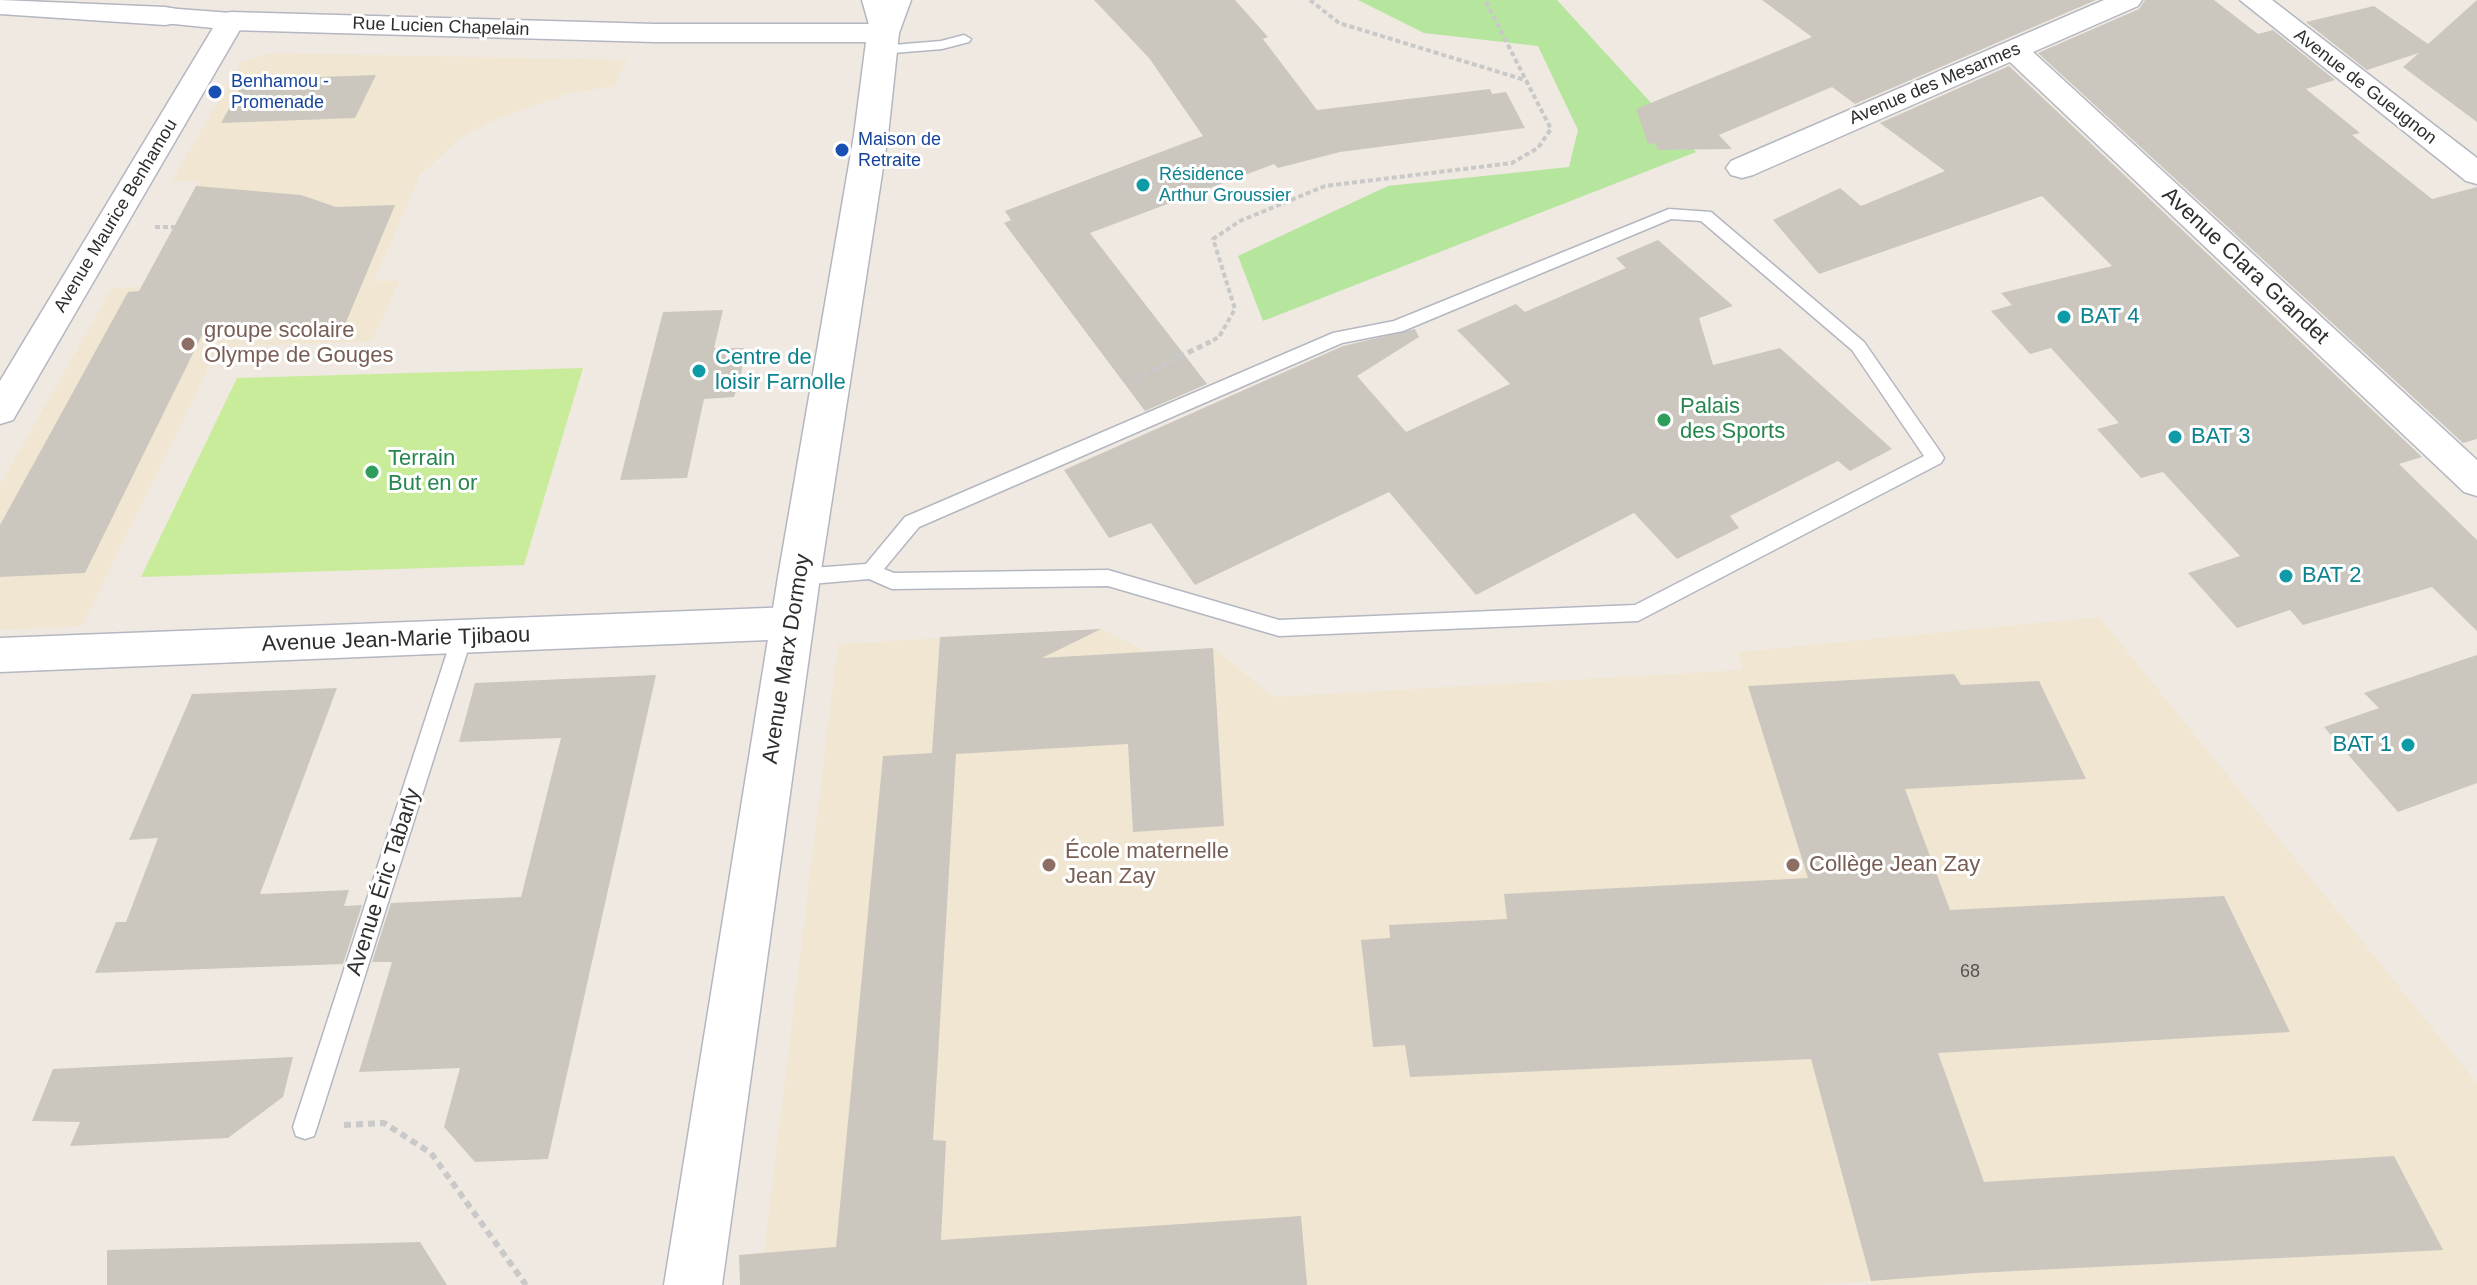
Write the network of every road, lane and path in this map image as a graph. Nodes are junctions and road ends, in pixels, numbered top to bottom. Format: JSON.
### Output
{"nodes":[{"id":1,"x":1310,"y":0,"type":"edge"},
{"id":2,"x":1485,"y":0,"type":"edge"},
{"id":3,"x":2254,"y":0,"type":"edge"},
{"id":4,"x":2119,"y":1,"type":"edge"},
{"id":5,"x":0,"y":5,"type":"edge"},
{"id":6,"x":165,"y":16,"type":"joint"},
{"id":7,"x":231,"y":21,"type":"junction"},
{"id":8,"x":884,"y":21,"type":"edge"},
{"id":9,"x":964,"y":39,"type":"dead end"},
{"id":10,"x":2014,"y":50,"type":"junction"},
{"id":11,"x":1526,"y":81,"type":"junction"},
{"id":12,"x":1742,"y":168,"type":"dead end"},
{"id":13,"x":2477,"y":174,"type":"edge"},
{"id":14,"x":1134,"y":379,"type":"dead end"},
{"id":15,"x":0,"y":411,"type":"edge"},
{"id":16,"x":2477,"y":482,"type":"edge"},
{"id":17,"x":871,"y":571,"type":"junction"},
{"id":18,"x":795,"y":600,"type":"junction"},
{"id":19,"x":462,"y":637,"type":"junction"},
{"id":20,"x":0,"y":655,"type":"edge"},
{"id":21,"x":305,"y":1127,"type":"joint"},
{"id":22,"x":526,"y":1285,"type":"edge"},
{"id":23,"x":693,"y":1285,"type":"edge"}],
"edges":[{"from":1,"to":11,"type":"path"},
{"from":2,"to":11,"type":"path"},
{"from":3,"to":13,"type":"street","name":"Avenue de Gueugnon"},
{"from":4,"to":10,"type":"street","name":"Avenue des Mesarmes"},
{"from":5,"to":6,"type":"street","name":"Rue Lucien Chapelain"},
{"from":6,"to":7,"type":"street","name":"Rue Lucien Chapelain"},
{"from":7,"to":8,"type":"street","name":"Rue Lucien Chapelain"},
{"from":7,"to":15,"type":"street","name":"Avenue Maurice Benhamou"},
{"from":8,"to":9,"type":"lane"},
{"from":8,"to":18,"type":"street","name":"Avenue Marx Dormoy"},
{"from":10,"to":12,"type":"street","name":"Avenue des Mesarmes"},
{"from":10,"to":16,"type":"street","name":"Avenue Clara Grandet"},
{"from":11,"to":14,"type":"path"},
{"from":17,"to":17,"type":"lane"},
{"from":17,"to":18,"type":"lane"},
{"from":18,"to":19,"type":"street","name":"Avenue Jean-Marie Tjibaou"},
{"from":18,"to":23,"type":"street","name":"Avenue Marx Dormoy"},
{"from":19,"to":20,"type":"street","name":"Avenue Jean-Marie Tjibaou"},
{"from":19,"to":21,"type":"lane","name":"Avenue Éric Tabarly"},
{"from":21,"to":22,"type":"path"}]}
